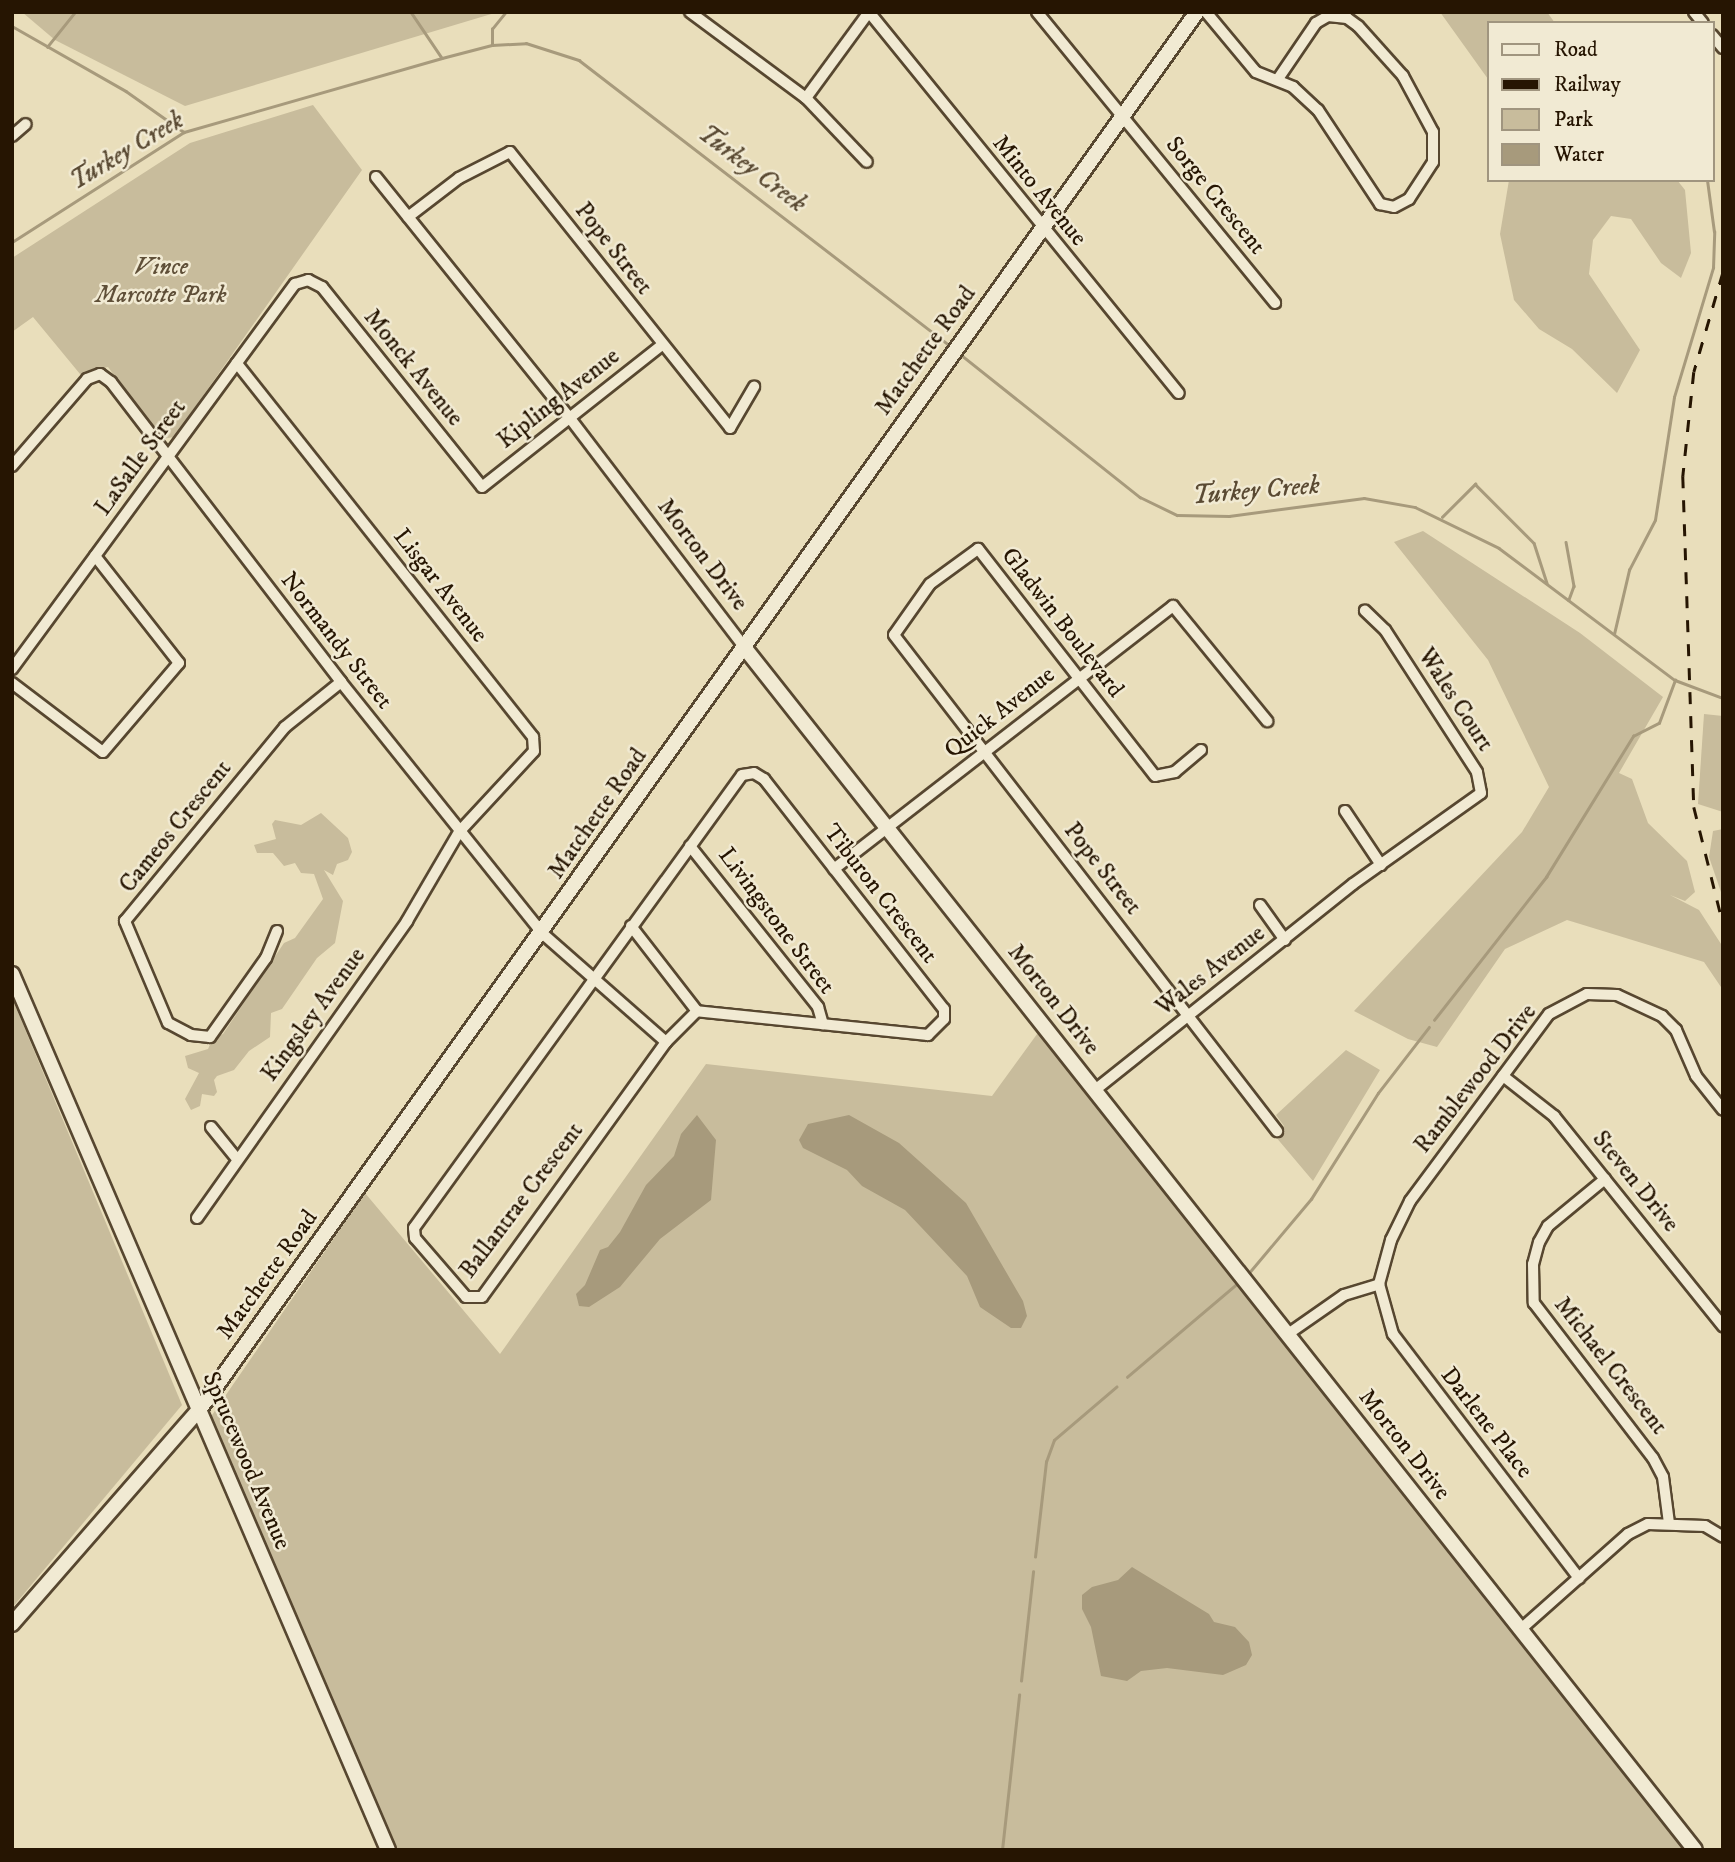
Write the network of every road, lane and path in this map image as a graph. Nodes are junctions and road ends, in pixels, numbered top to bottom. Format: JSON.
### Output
{"nodes":[{"id":1,"x":690,"y":12,"type":"edge"},
{"id":2,"x":869,"y":12,"type":"edge"},
{"id":3,"x":1037,"y":12,"type":"edge"},
{"id":4,"x":1196,"y":12,"type":"edge"},
{"id":5,"x":1206,"y":12,"type":"edge"},
{"id":6,"x":1278,"y":79,"type":"junction"},
{"id":7,"x":806,"y":98,"type":"junction"},
{"id":8,"x":1122,"y":115,"type":"junction"},
{"id":9,"x":26,"y":124,"type":"dead end"},
{"id":10,"x":12,"y":136,"type":"edge"},
{"id":11,"x":867,"y":162,"type":"dead end"},
{"id":12,"x":376,"y":177,"type":"dead end"},
{"id":13,"x":408,"y":217,"type":"junction"},
{"id":14,"x":1043,"y":230,"type":"junction"},
{"id":15,"x":308,"y":280,"type":"joint"},
{"id":16,"x":1275,"y":303,"type":"dead end"},
{"id":17,"x":662,"y":345,"type":"junction"},
{"id":18,"x":237,"y":363,"type":"junction"},
{"id":19,"x":754,"y":387,"type":"dead end"},
{"id":20,"x":1179,"y":393,"type":"dead end"},
{"id":21,"x":569,"y":417,"type":"junction"},
{"id":22,"x":167,"y":458,"type":"junction"},
{"id":23,"x":12,"y":466,"type":"edge"},
{"id":24,"x":482,"y":486,"type":"joint"},
{"id":25,"x":95,"y":556,"type":"junction"},
{"id":26,"x":1365,"y":611,"type":"dead end"},
{"id":27,"x":894,"y":635,"type":"joint"},
{"id":28,"x":744,"y":647,"type":"junction"},
{"id":29,"x":12,"y":669,"type":"edge"},
{"id":30,"x":1078,"y":678,"type":"junction"},
{"id":31,"x":341,"y":682,"type":"junction"},
{"id":32,"x":12,"y":683,"type":"edge"},
{"id":33,"x":1267,"y":721,"type":"dead end"},
{"id":34,"x":1201,"y":750,"type":"dead end"},
{"id":35,"x":984,"y":753,"type":"junction"},
{"id":36,"x":1345,"y":811,"type":"dead end"},
{"id":37,"x":888,"y":829,"type":"junction"},
{"id":38,"x":459,"y":832,"type":"junction"},
{"id":39,"x":690,"y":846,"type":"junction"},
{"id":40,"x":1381,"y":865,"type":"junction"},
{"id":41,"x":834,"y":869,"type":"junction"},
{"id":42,"x":1353,"y":884,"type":"joint"},
{"id":43,"x":1261,"y":905,"type":"dead end"},
{"id":44,"x":631,"y":926,"type":"junction"},
{"id":45,"x":277,"y":931,"type":"dead end"},
{"id":46,"x":542,"y":933,"type":"junction"},
{"id":47,"x":1285,"y":940,"type":"junction"},
{"id":48,"x":12,"y":974,"type":"edge"},
{"id":49,"x":592,"y":980,"type":"junction"},
{"id":50,"x":697,"y":1011,"type":"junction"},
{"id":51,"x":1190,"y":1014,"type":"junction"},
{"id":52,"x":823,"y":1024,"type":"junction"},
{"id":53,"x":666,"y":1042,"type":"junction"},
{"id":54,"x":1503,"y":1076,"type":"junction"},
{"id":55,"x":1095,"y":1090,"type":"junction"},
{"id":56,"x":1723,"y":1110,"type":"edge"},
{"id":57,"x":211,"y":1127,"type":"dead end"},
{"id":58,"x":1278,"y":1131,"type":"dead end"},
{"id":59,"x":237,"y":1159,"type":"junction"},
{"id":60,"x":1605,"y":1179,"type":"junction"},
{"id":61,"x":197,"y":1218,"type":"dead end"},
{"id":62,"x":1379,"y":1284,"type":"junction"},
{"id":63,"x":1723,"y":1326,"type":"edge"},
{"id":64,"x":1288,"y":1334,"type":"junction"},
{"id":65,"x":199,"y":1410,"type":"junction"},
{"id":66,"x":1669,"y":1523,"type":"junction"},
{"id":67,"x":1723,"y":1537,"type":"edge"},
{"id":68,"x":1579,"y":1578,"type":"junction"},
{"id":69,"x":12,"y":1623,"type":"edge"},
{"id":70,"x":1521,"y":1629,"type":"junction"},
{"id":71,"x":388,"y":1850,"type":"edge"},
{"id":72,"x":1695,"y":1850,"type":"edge"}],
"edges":[{"from":1,"to":7,"type":"street"},
{"from":2,"to":7,"type":"street"},
{"from":2,"to":14,"type":"street","name":"Minto Avenue"},
{"from":3,"to":8,"type":"street","name":"Sorge Crescent"},
{"from":4,"to":8,"type":"street","name":"Matchette Road"},
{"from":5,"to":6,"type":"street"},
{"from":6,"to":6,"type":"street"},
{"from":7,"to":11,"type":"street"},
{"from":8,"to":14,"type":"street","name":"Matchette Road"},
{"from":8,"to":16,"type":"street","name":"Sorge Crescent"},
{"from":9,"to":10,"type":"street"},
{"from":12,"to":13,"type":"street","name":"Morton Drive"},
{"from":13,"to":17,"type":"street","name":"Pope Street"},
{"from":13,"to":21,"type":"street","name":"Morton Drive"},
{"from":14,"to":20,"type":"street","name":"Minto Avenue"},
{"from":14,"to":28,"type":"street","name":"Matchette Road"},
{"from":15,"to":18,"type":"street","name":"LaSalle Street"},
{"from":15,"to":24,"type":"street","name":"Monck Avenue"},
{"from":17,"to":19,"type":"street","name":"Pope Street"},
{"from":17,"to":21,"type":"street","name":"Kipling Avenue"},
{"from":18,"to":22,"type":"street","name":"LaSalle Street"},
{"from":18,"to":38,"type":"street","name":"Lisgar Avenue"},
{"from":21,"to":24,"type":"street","name":"Kipling Avenue"},
{"from":21,"to":28,"type":"street","name":"Morton Drive"},
{"from":22,"to":23,"type":"street","name":"Normandy Street"},
{"from":22,"to":25,"type":"street","name":"LaSalle Street"},
{"from":22,"to":31,"type":"street","name":"Normandy Street"},
{"from":25,"to":29,"type":"street","name":"LaSalle Street"},
{"from":25,"to":32,"type":"street"},
{"from":26,"to":40,"type":"street","name":"Wales Court"},
{"from":27,"to":30,"type":"street","name":"Gladwin Boulevard"},
{"from":27,"to":35,"type":"street","name":"Pope Street"},
{"from":28,"to":37,"type":"street","name":"Morton Drive"},
{"from":28,"to":46,"type":"street","name":"Matchette Road"},
{"from":30,"to":33,"type":"street","name":"Quick Avenue"},
{"from":30,"to":34,"type":"street","name":"Gladwin Boulevard"},
{"from":30,"to":35,"type":"street","name":"Quick Avenue"},
{"from":31,"to":38,"type":"street","name":"Normandy Street"},
{"from":31,"to":45,"type":"street","name":"Cameos Crescent"},
{"from":35,"to":37,"type":"street","name":"Quick Avenue"},
{"from":35,"to":51,"type":"street","name":"Pope Street"},
{"from":36,"to":40,"type":"street"},
{"from":37,"to":41,"type":"street","name":"Quick Avenue"},
{"from":37,"to":55,"type":"street","name":"Morton Drive"},
{"from":38,"to":46,"type":"street","name":"Normandy Street"},
{"from":38,"to":59,"type":"street","name":"Kingsley Avenue"},
{"from":39,"to":41,"type":"street","name":"Tiburon Crescent"},
{"from":39,"to":44,"type":"street","name":"Tiburon Crescent"},
{"from":39,"to":52,"type":"street","name":"Livingstone Street"},
{"from":40,"to":42,"type":"street","name":"Wales Court"},
{"from":41,"to":52,"type":"street","name":"Tiburon Crescent"},
{"from":42,"to":47,"type":"street","name":"Wales Avenue"},
{"from":43,"to":47,"type":"street"},
{"from":44,"to":49,"type":"street","name":"Tiburon Crescent"},
{"from":44,"to":50,"type":"street"},
{"from":46,"to":49,"type":"street","name":"Normandy Street"},
{"from":46,"to":65,"type":"street","name":"Matchette Road"},
{"from":47,"to":51,"type":"street","name":"Wales Avenue"},
{"from":48,"to":65,"type":"street","name":"Sprucewood Avenue"},
{"from":49,"to":53,"type":"street","name":"Normandy Street"},
{"from":49,"to":53,"type":"street","name":"Ballantrae Crescent"},
{"from":50,"to":52,"type":"street","name":"Tiburon Crescent"},
{"from":50,"to":53,"type":"street"},
{"from":51,"to":55,"type":"street","name":"Wales Avenue"},
{"from":51,"to":58,"type":"street","name":"Pope Street"},
{"from":54,"to":56,"type":"street","name":"Ramblewood Drive"},
{"from":54,"to":60,"type":"street","name":"Steven Drive"},
{"from":54,"to":62,"type":"street","name":"Ramblewood Drive"},
{"from":55,"to":64,"type":"street","name":"Morton Drive"},
{"from":57,"to":59,"type":"street"},
{"from":59,"to":61,"type":"street","name":"Kingsley Avenue"},
{"from":60,"to":63,"type":"street","name":"Steven Drive"},
{"from":60,"to":66,"type":"street","name":"Michael Crescent"},
{"from":62,"to":64,"type":"street"},
{"from":62,"to":68,"type":"street","name":"Darlene Place"},
{"from":64,"to":70,"type":"street","name":"Morton Drive"},
{"from":65,"to":69,"type":"street","name":"Matchette Road"},
{"from":65,"to":71,"type":"street","name":"Sprucewood Avenue"},
{"from":66,"to":67,"type":"street"},
{"from":66,"to":68,"type":"street"},
{"from":68,"to":70,"type":"street"},
{"from":70,"to":72,"type":"street","name":"Morton Drive"}]}
